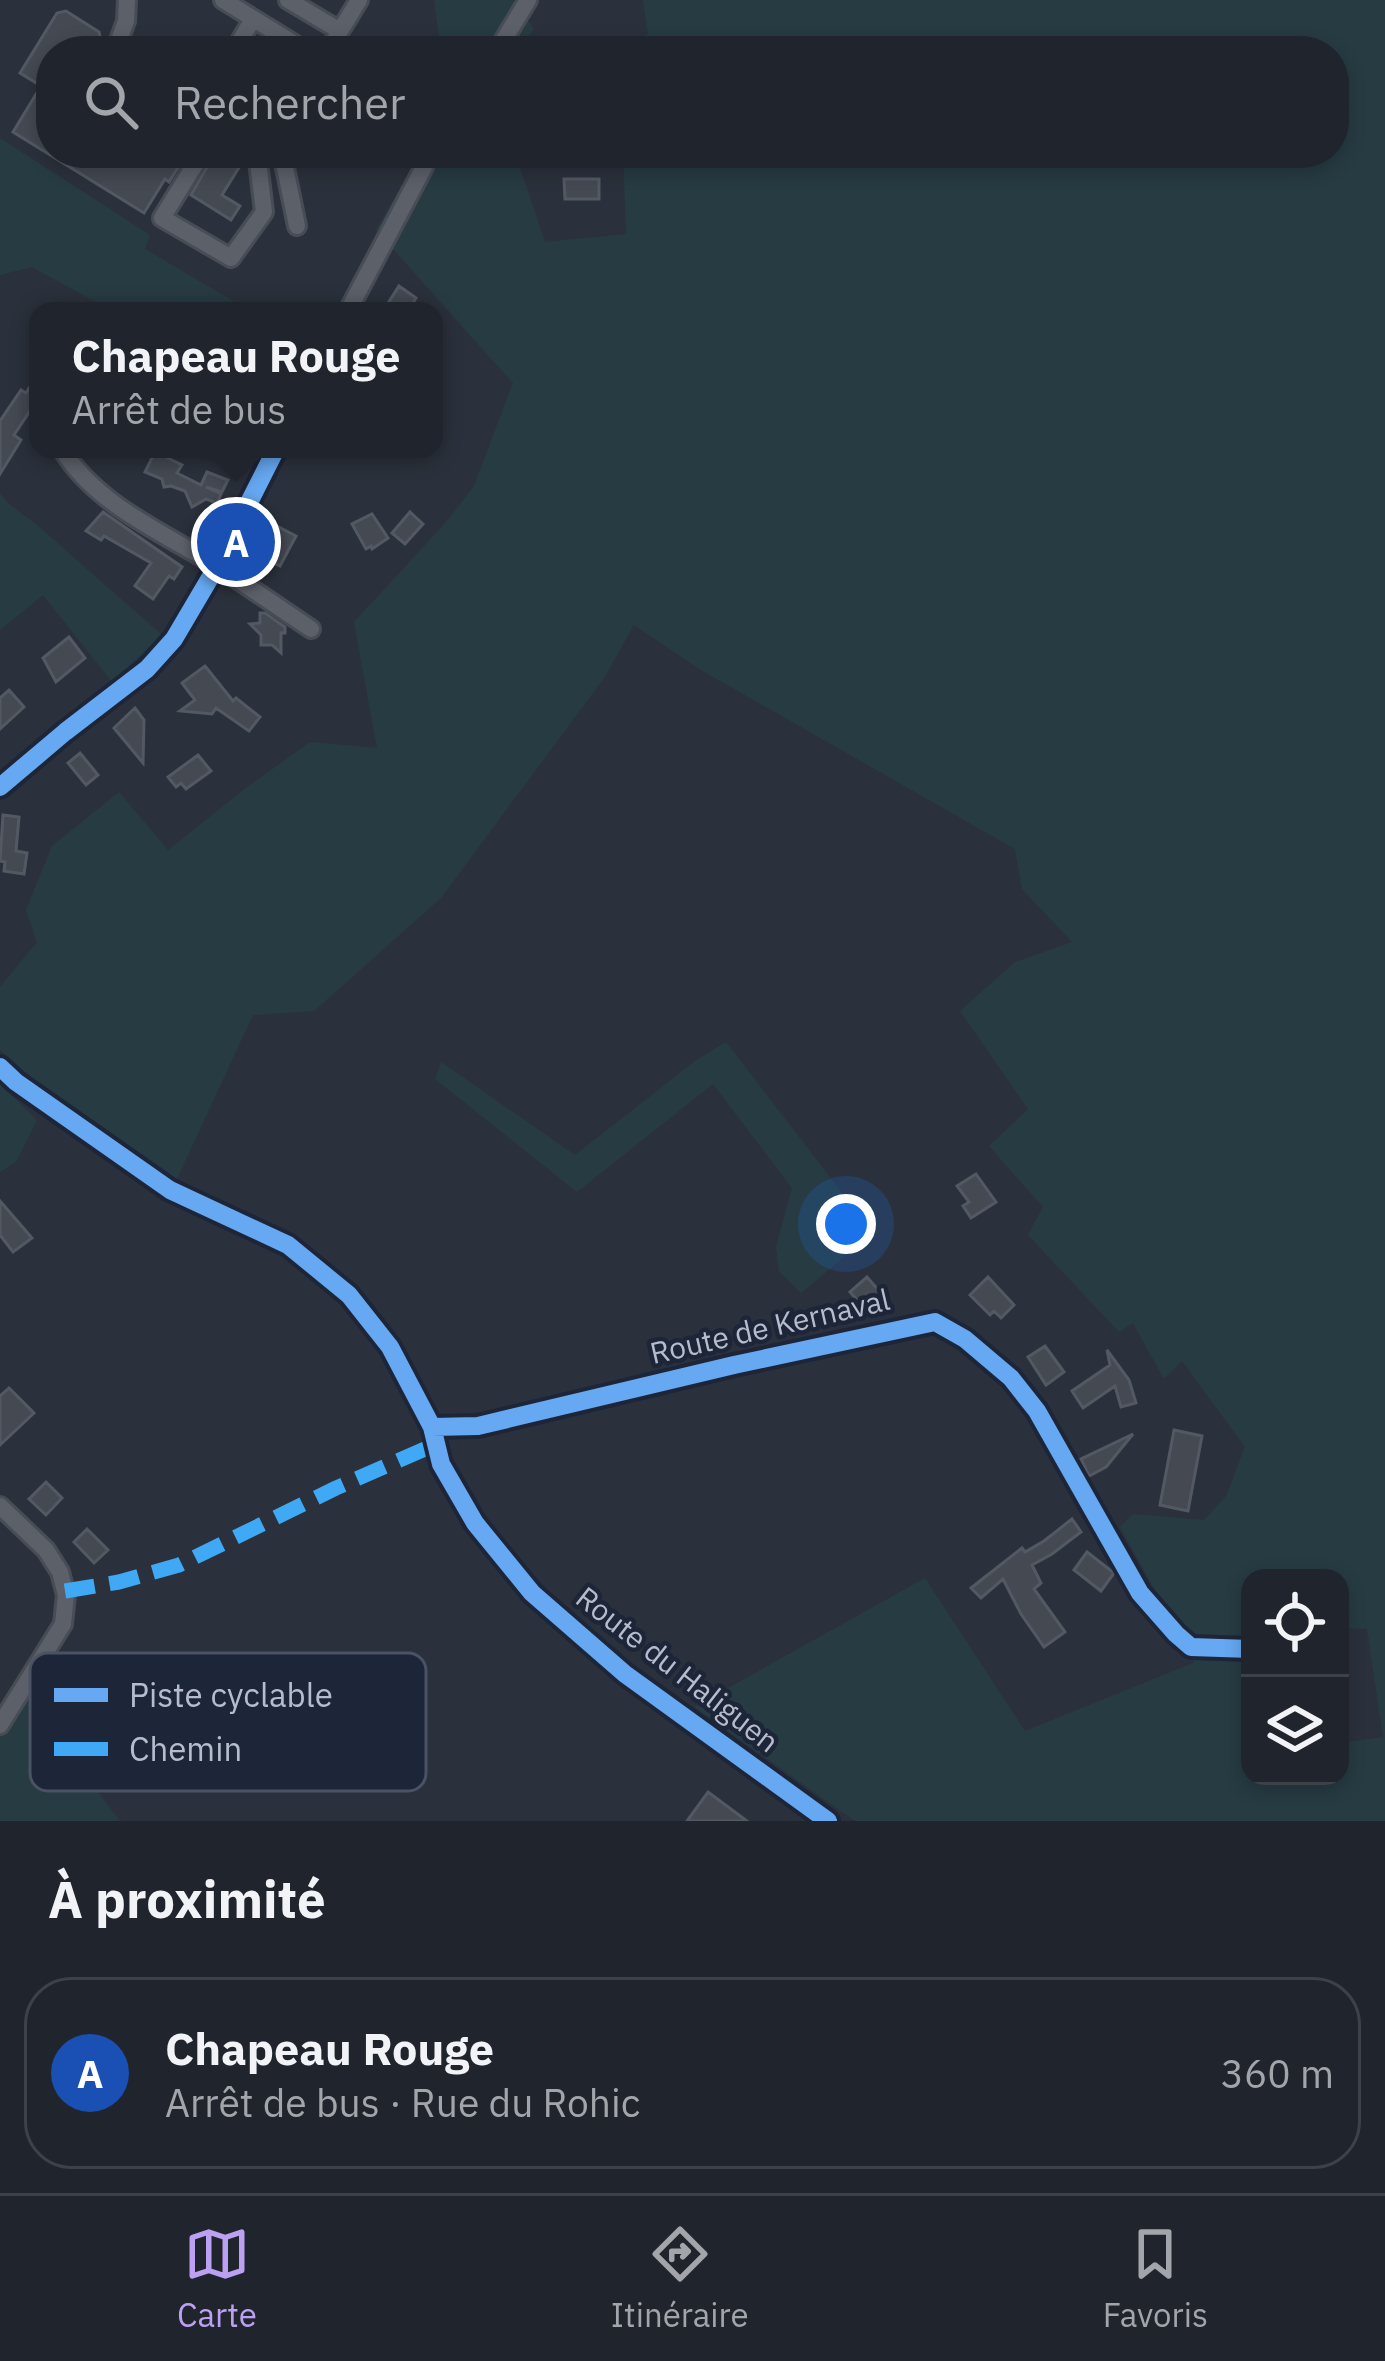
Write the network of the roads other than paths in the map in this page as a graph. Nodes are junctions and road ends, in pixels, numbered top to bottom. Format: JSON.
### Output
{"nodes":[{"id":1,"x":127,"y":0,"type":"edge"},
{"id":2,"x":223,"y":0,"type":"edge"},
{"id":3,"x":288,"y":0,"type":"edge"},
{"id":4,"x":359,"y":0,"type":"edge"},
{"id":5,"x":528,"y":0,"type":"edge"},
{"id":6,"x":253,"y":19,"type":"junction"},
{"id":7,"x":340,"y":31,"type":"junction"},
{"id":8,"x":276,"y":33,"type":"junction"},
{"id":9,"x":120,"y":36,"type":"edge"},
{"id":10,"x":243,"y":36,"type":"edge"},
{"id":11,"x":274,"y":36,"type":"edge"},
{"id":12,"x":280,"y":36,"type":"edge"},
{"id":13,"x":337,"y":36,"type":"edge"},
{"id":14,"x":506,"y":36,"type":"edge"},
{"id":15,"x":193,"y":168,"type":"edge"},
{"id":16,"x":259,"y":168,"type":"edge"},
{"id":17,"x":286,"y":168,"type":"edge"},
{"id":18,"x":423,"y":168,"type":"edge"},
{"id":19,"x":298,"y":226,"type":"dead end"},
{"id":20,"x":353,"y":302,"type":"edge"},
{"id":21,"x":68,"y":458,"type":"edge"},
{"id":22,"x":271,"y":458,"type":"edge"},
{"id":23,"x":217,"y":566,"type":"junction"},
{"id":24,"x":311,"y":628,"type":"dead end"},
{"id":25,"x":0,"y":787,"type":"edge"},
{"id":26,"x":0,"y":1067,"type":"edge"},
{"id":27,"x":431,"y":1427,"type":"junction"},
{"id":28,"x":0,"y":1506,"type":"edge"},
{"id":29,"x":1241,"y":1648,"type":"edge"},
{"id":30,"x":45,"y":1653,"type":"edge"},
{"id":31,"x":30,"y":1677,"type":"edge"},
{"id":32,"x":0,"y":1725,"type":"edge"},
{"id":33,"x":829,"y":1821,"type":"edge"}],
"edges":[{"from":1,"to":9,"type":"street"},
{"from":2,"to":6,"type":"street"},
{"from":3,"to":7,"type":"street"},
{"from":4,"to":7,"type":"street"},
{"from":5,"to":14,"type":"street"},
{"from":6,"to":8,"type":"street"},
{"from":6,"to":10,"type":"street"},
{"from":7,"to":13,"type":"street"},
{"from":8,"to":11,"type":"street"},
{"from":8,"to":12,"type":"street"},
{"from":15,"to":16,"type":"street"},
{"from":17,"to":19,"type":"street"},
{"from":18,"to":20,"type":"street"},
{"from":21,"to":23,"type":"street"},
{"from":22,"to":23,"type":"street"},
{"from":23,"to":24,"type":"street"},
{"from":23,"to":25,"type":"street"},
{"from":26,"to":27,"type":"street","name":"Route du Haliguen"},
{"from":27,"to":29,"type":"street","name":"Route de Kernaval"},
{"from":27,"to":33,"type":"street","name":"Route du Haliguen"},
{"from":28,"to":30,"type":"street"},
{"from":31,"to":32,"type":"street"}]}
